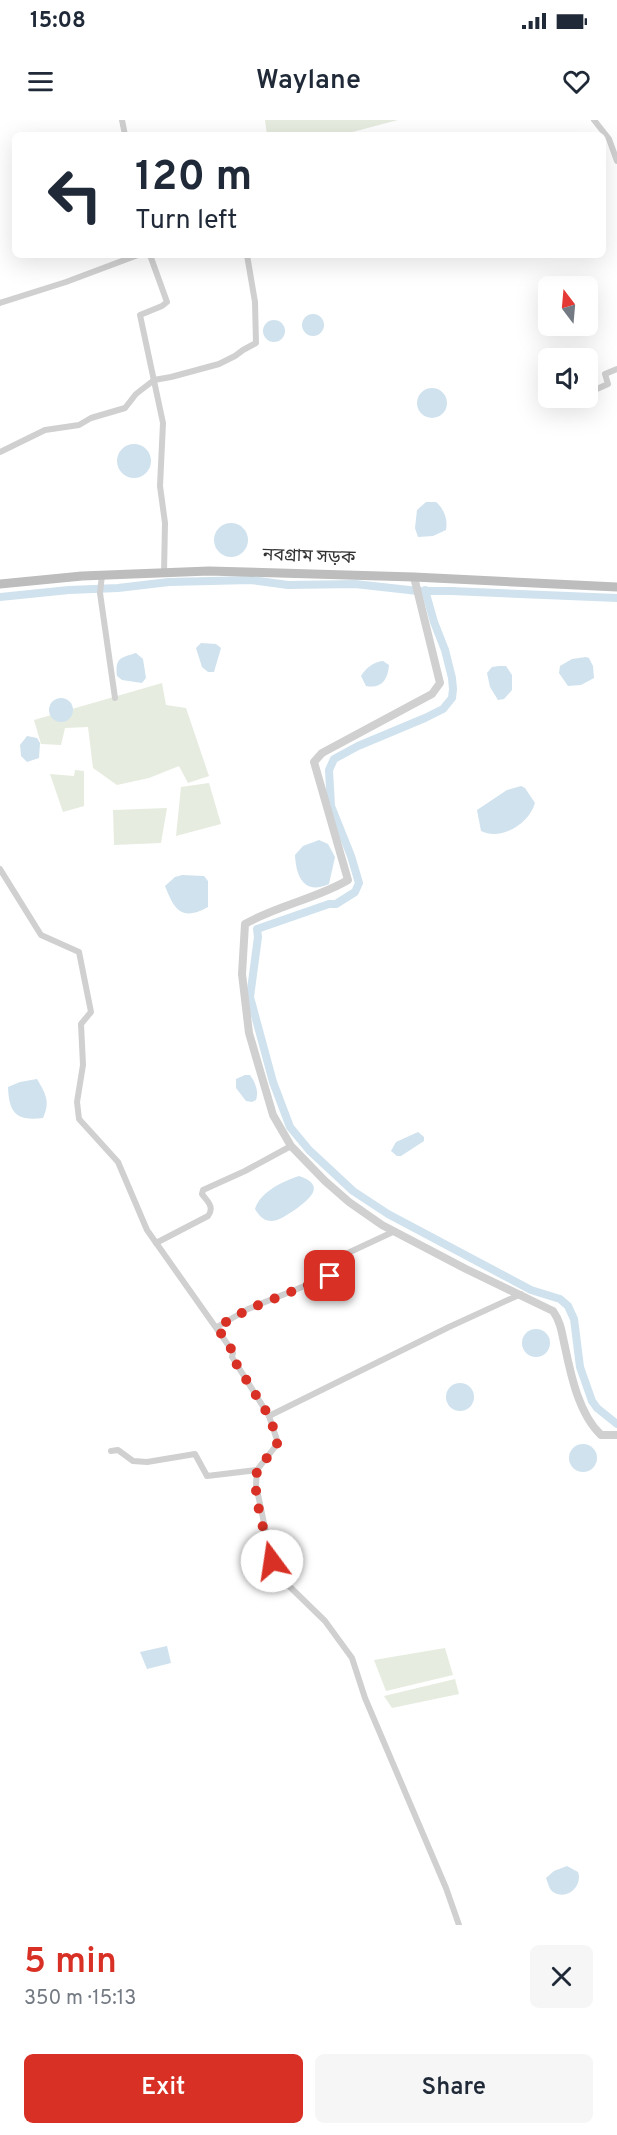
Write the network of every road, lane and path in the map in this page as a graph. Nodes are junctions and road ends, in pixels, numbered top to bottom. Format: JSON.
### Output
{"nodes":[{"id":1,"x":594,"y":120,"type":"edge"},
{"id":2,"x":603,"y":132,"type":"edge"},
{"id":3,"x":606,"y":135,"type":"edge"},
{"id":4,"x":617,"y":161,"type":"edge"},
{"id":5,"x":130,"y":258,"type":"edge"},
{"id":6,"x":151,"y":258,"type":"edge"},
{"id":7,"x":248,"y":258,"type":"edge"},
{"id":8,"x":0,"y":303,"type":"edge"},
{"id":9,"x":617,"y":369,"type":"edge"},
{"id":10,"x":154,"y":380,"type":"junction"},
{"id":11,"x":598,"y":388,"type":"edge"},
{"id":12,"x":0,"y":452,"type":"edge"},
{"id":13,"x":164,"y":573,"type":"junction"},
{"id":14,"x":102,"y":579,"type":"junction"},
{"id":15,"x":414,"y":579,"type":"junction"},
{"id":16,"x":0,"y":584,"type":"edge"},
{"id":17,"x":617,"y":587,"type":"edge"},
{"id":18,"x":115,"y":698,"type":"dead end"},
{"id":19,"x":0,"y":869,"type":"edge"},
{"id":20,"x":291,"y":1146,"type":"junction"},
{"id":21,"x":395,"y":1231,"type":"junction"},
{"id":22,"x":156,"y":1243,"type":"junction"},
{"id":23,"x":521,"y":1294,"type":"junction"},
{"id":24,"x":217,"y":1327,"type":"junction"},
{"id":25,"x":269,"y":1416,"type":"junction"},
{"id":26,"x":617,"y":1435,"type":"edge"},
{"id":27,"x":111,"y":1451,"type":"dead end"},
{"id":28,"x":257,"y":1470,"type":"junction"},
{"id":29,"x":459,"y":1925,"type":"edge"}],
"edges":[{"from":1,"to":2,"type":"street"},
{"from":3,"to":4,"type":"street"},
{"from":5,"to":8,"type":"street"},
{"from":6,"to":10,"type":"street"},
{"from":7,"to":10,"type":"street"},
{"from":9,"to":11,"type":"street"},
{"from":10,"to":12,"type":"street"},
{"from":10,"to":13,"type":"street"},
{"from":13,"to":14,"type":"main road","name":"নবগ্রাম সড়ক"},
{"from":13,"to":15,"type":"main road","name":"নবগ্রাম সড়ক"},
{"from":14,"to":16,"type":"main road","name":"নবগ্রাম সড়ক"},
{"from":14,"to":18,"type":"street"},
{"from":15,"to":17,"type":"main road","name":"নবগ্রাম সড়ক"},
{"from":15,"to":20,"type":"street"},
{"from":19,"to":22,"type":"street"},
{"from":20,"to":21,"type":"street"},
{"from":20,"to":22,"type":"street"},
{"from":21,"to":23,"type":"street"},
{"from":21,"to":24,"type":"street"},
{"from":22,"to":24,"type":"street"},
{"from":23,"to":25,"type":"street"},
{"from":23,"to":26,"type":"street"},
{"from":24,"to":25,"type":"street"},
{"from":25,"to":28,"type":"street"},
{"from":27,"to":28,"type":"street"},
{"from":28,"to":29,"type":"street"}]}
